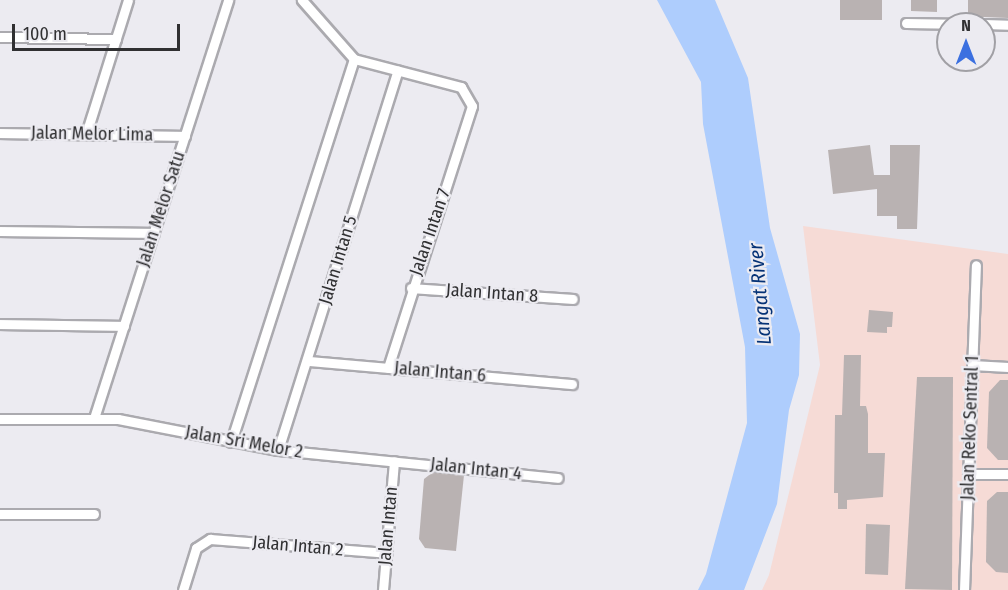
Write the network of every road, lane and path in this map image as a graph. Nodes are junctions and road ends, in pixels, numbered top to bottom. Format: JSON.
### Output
{"nodes":[{"id":1,"x":128,"y":0,"type":"edge"},
{"id":2,"x":228,"y":0,"type":"edge"},
{"id":3,"x":302,"y":0,"type":"edge"},
{"id":4,"x":906,"y":23,"type":"dead end"},
{"id":5,"x":936,"y":23,"type":"edge"},
{"id":6,"x":0,"y":37,"type":"edge"},
{"id":7,"x":116,"y":39,"type":"junction"},
{"id":8,"x":354,"y":59,"type":"junction"},
{"id":9,"x":398,"y":70,"type":"junction"},
{"id":10,"x":0,"y":133,"type":"edge"},
{"id":11,"x":86,"y":134,"type":"junction"},
{"id":12,"x":185,"y":136,"type":"junction"},
{"id":13,"x":0,"y":231,"type":"edge"},
{"id":14,"x":154,"y":233,"type":"junction"},
{"id":15,"x":976,"y":265,"type":"dead end"},
{"id":16,"x":411,"y":288,"type":"junction"},
{"id":17,"x":573,"y":299,"type":"dead end"},
{"id":18,"x":0,"y":324,"type":"edge"},
{"id":19,"x":124,"y":326,"type":"junction"},
{"id":20,"x":308,"y":361,"type":"junction"},
{"id":21,"x":972,"y":365,"type":"junction"},
{"id":22,"x":1008,"y":367,"type":"edge"},
{"id":23,"x":388,"y":368,"type":"junction"},
{"id":24,"x":572,"y":384,"type":"dead end"},
{"id":25,"x":94,"y":418,"type":"junction"},
{"id":26,"x":0,"y":419,"type":"edge"},
{"id":27,"x":231,"y":442,"type":"junction"},
{"id":28,"x":278,"y":450,"type":"junction"},
{"id":29,"x":394,"y":461,"type":"junction"},
{"id":30,"x":968,"y":474,"type":"junction"},
{"id":31,"x":1008,"y":474,"type":"edge"},
{"id":32,"x":558,"y":478,"type":"dead end"},
{"id":33,"x":0,"y":514,"type":"edge"},
{"id":34,"x":94,"y":514,"type":"dead end"},
{"id":35,"x":386,"y":553,"type":"junction"},
{"id":36,"x":183,"y":590,"type":"edge"},
{"id":37,"x":383,"y":590,"type":"edge"},
{"id":38,"x":964,"y":590,"type":"edge"}],
"edges":[{"from":1,"to":7,"type":"street"},
{"from":2,"to":12,"type":"street","name":"Jalan Melor Satu"},
{"from":3,"to":8,"type":"street"},
{"from":4,"to":5,"type":"street"},
{"from":6,"to":7,"type":"street"},
{"from":7,"to":11,"type":"street"},
{"from":8,"to":9,"type":"street"},
{"from":8,"to":27,"type":"street"},
{"from":9,"to":16,"type":"street","name":"Jalan Intan 7"},
{"from":9,"to":20,"type":"street","name":"Jalan Intan 5"},
{"from":10,"to":11,"type":"street","name":"Jalan Melor Lima"},
{"from":11,"to":12,"type":"street","name":"Jalan Melor Lima"},
{"from":12,"to":14,"type":"street","name":"Jalan Melor Satu"},
{"from":13,"to":14,"type":"street"},
{"from":14,"to":19,"type":"street","name":"Jalan Melor Satu"},
{"from":15,"to":21,"type":"street","name":"Jalan Reko Sentral 1"},
{"from":16,"to":17,"type":"street","name":"Jalan Intan 8"},
{"from":16,"to":23,"type":"street","name":"Jalan Intan 7"},
{"from":18,"to":19,"type":"street"},
{"from":19,"to":25,"type":"street","name":"Jalan Melor Satu"},
{"from":20,"to":23,"type":"street","name":"Jalan Intan 6"},
{"from":20,"to":28,"type":"street","name":"Jalan Intan 5"},
{"from":21,"to":22,"type":"street"},
{"from":21,"to":30,"type":"street","name":"Jalan Reko Sentral 1"},
{"from":23,"to":24,"type":"street","name":"Jalan Intan 6"},
{"from":25,"to":26,"type":"street","name":"Jalan Sri Melor 2"},
{"from":25,"to":27,"type":"street","name":"Jalan Sri Melor 2"},
{"from":27,"to":28,"type":"street","name":"Jalan Sri Melor 2"},
{"from":28,"to":29,"type":"street","name":"Jalan Sri Melor 2"},
{"from":29,"to":32,"type":"street","name":"Jalan Intan 4"},
{"from":29,"to":35,"type":"street","name":"Jalan Intan"},
{"from":30,"to":31,"type":"street"},
{"from":30,"to":38,"type":"street","name":"Jalan Reko Sentral 1"},
{"from":33,"to":34,"type":"street"},
{"from":35,"to":36,"type":"street","name":"Jalan Intan 2"},
{"from":35,"to":37,"type":"street","name":"Jalan Intan"}]}
